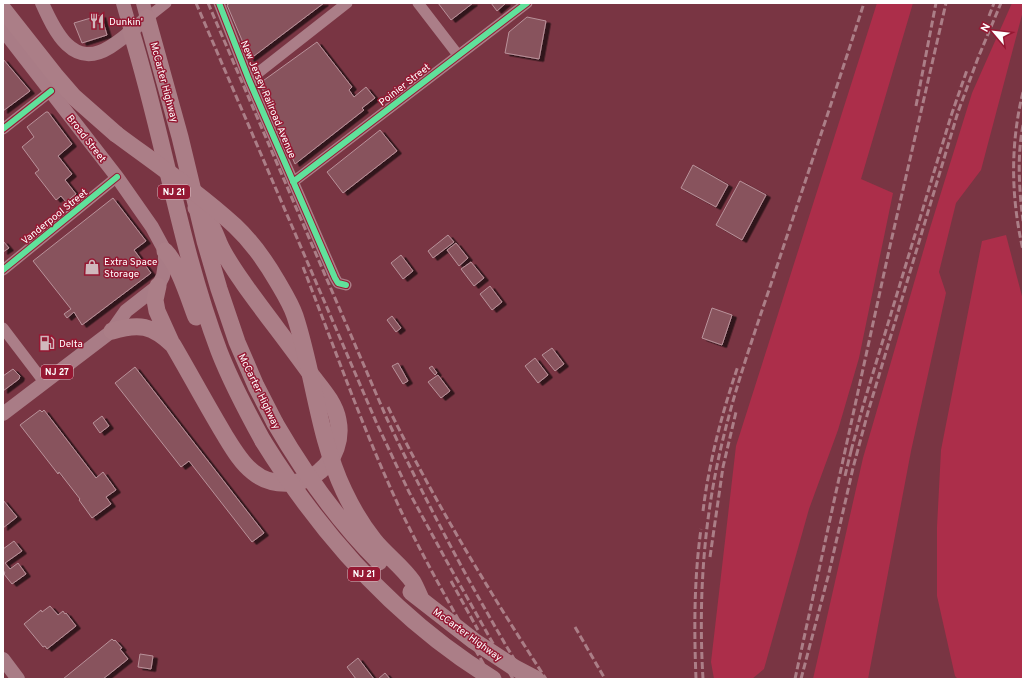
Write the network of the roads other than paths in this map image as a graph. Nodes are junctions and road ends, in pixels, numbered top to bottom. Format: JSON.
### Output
{"nodes":[{"id":1,"x":42,"y":3,"type":"edge"},
{"id":2,"x":123,"y":3,"type":"edge"},
{"id":3,"x":166,"y":3,"type":"edge"},
{"id":4,"x":219,"y":3,"type":"edge"},
{"id":5,"x":347,"y":3,"type":"edge"},
{"id":6,"x":418,"y":3,"type":"edge"},
{"id":7,"x":526,"y":3,"type":"edge"},
{"id":8,"x":3,"y":9,"type":"edge"},
{"id":9,"x":145,"y":11,"type":"edge"},
{"id":10,"x":3,"y":30,"type":"edge"},
{"id":11,"x":131,"y":31,"type":"junction"},
{"id":12,"x":458,"y":55,"type":"junction"},
{"id":13,"x":250,"y":80,"type":"junction"},
{"id":14,"x":51,"y":91,"type":"junction"},
{"id":15,"x":3,"y":129,"type":"edge"},
{"id":16,"x":117,"y":177,"type":"junction"},
{"id":17,"x":293,"y":182,"type":"junction"},
{"id":18,"x":196,"y":208,"type":"junction"},
{"id":19,"x":165,"y":251,"type":"junction"},
{"id":20,"x":3,"y":270,"type":"edge"},
{"id":21,"x":346,"y":285,"type":"dead end"},
{"id":22,"x":158,"y":286,"type":"junction"},
{"id":23,"x":3,"y":328,"type":"edge"},
{"id":24,"x":112,"y":331,"type":"junction"},
{"id":25,"x":173,"y":345,"type":"junction"},
{"id":26,"x":220,"y":352,"type":"junction"},
{"id":27,"x":44,"y":382,"type":"junction"},
{"id":28,"x":3,"y":414,"type":"edge"},
{"id":29,"x":421,"y":598,"type":"junction"},
{"id":30,"x":3,"y":659,"type":"edge"},
{"id":31,"x":14,"y":677,"type":"edge"},
{"id":32,"x":493,"y":679,"type":"edge"},
{"id":33,"x":536,"y":679,"type":"edge"}],
"edges":[{"from":1,"to":11,"type":"main road"},
{"from":2,"to":11,"type":"main road","name":"McCarter Highway","number":"NJ 21"},
{"from":3,"to":9,"type":"street"},
{"from":4,"to":13,"type":"street","name":"New Jersey Railroad Avenue"},
{"from":5,"to":13,"type":"street"},
{"from":6,"to":12,"type":"street"},
{"from":7,"to":12,"type":"street","name":"Poinier Street"},
{"from":8,"to":29,"type":"highway","bridge":true},
{"from":9,"to":11,"type":"main road"},
{"from":9,"to":18,"type":"highway","name":"McCarter Highway","number":"NJ 21"},
{"from":10,"to":14,"type":"main road","name":"Broad Street"},
{"from":11,"to":26,"type":"highway","name":"McCarter Highway","number":"NJ 21"},
{"from":12,"to":17,"type":"street","name":"Poinier Street"},
{"from":13,"to":17,"type":"street","name":"New Jersey Railroad Avenue"},
{"from":14,"to":15,"type":"street"},
{"from":14,"to":16,"type":"main road","name":"Broad Street"},
{"from":16,"to":19,"type":"main road","name":"Broad Street"},
{"from":16,"to":20,"type":"street","name":"Vanderpool Street"},
{"from":17,"to":21,"type":"street","name":"New Jersey Railroad Avenue"},
{"from":18,"to":25,"type":"highway"},
{"from":18,"to":29,"type":"highway","name":"McCarter Highway","number":"NJ 21","bridge":true},
{"from":19,"to":22,"type":"main road"},
{"from":19,"to":26,"type":"highway"},
{"from":22,"to":24,"type":"main road","number":"NJ 27"},
{"from":22,"to":25,"type":"highway"},
{"from":23,"to":27,"type":"street"},
{"from":24,"to":25,"type":"highway"},
{"from":24,"to":27,"type":"main road","number":"NJ 27"},
{"from":26,"to":32,"type":"highway","name":"McCarter Highway","number":"NJ 21","bridge":true},
{"from":27,"to":28,"type":"main road","number":"NJ 27"},
{"from":29,"to":33,"type":"highway","name":"McCarter Highway","number":"NJ 21","bridge":true},
{"from":30,"to":31,"type":"main road"}]}
